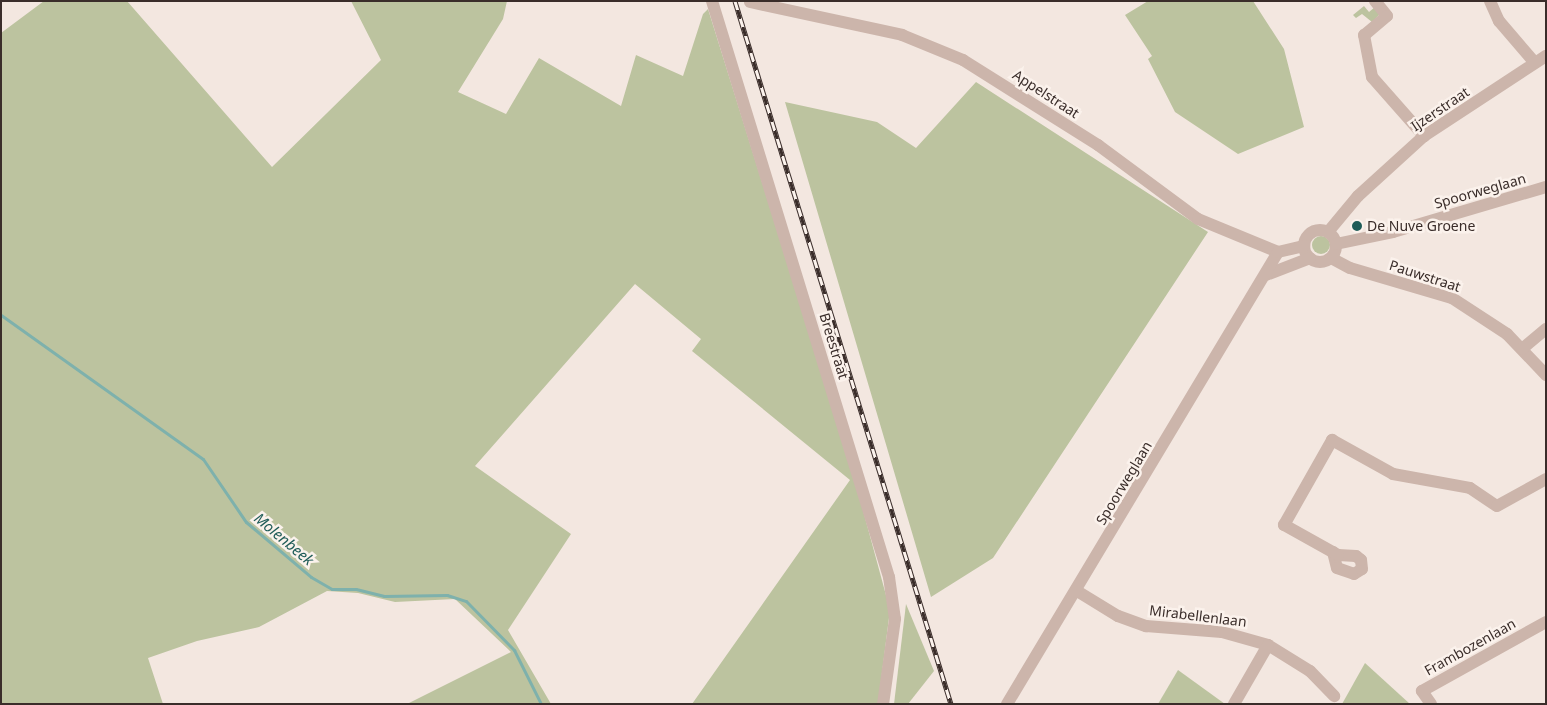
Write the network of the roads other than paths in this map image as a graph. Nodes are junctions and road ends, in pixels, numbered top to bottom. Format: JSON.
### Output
{"nodes":[{"id":1,"x":712,"y":1,"type":"edge"},
{"id":2,"x":1375,"y":1,"type":"edge"},
{"id":3,"x":1490,"y":1,"type":"edge"},
{"id":4,"x":750,"y":2,"type":"edge"},
{"id":5,"x":1541,"y":59,"type":"edge"},
{"id":6,"x":1424,"y":136,"type":"junction"},
{"id":7,"x":1546,"y":187,"type":"edge"},
{"id":8,"x":1328,"y":232,"type":"junction"},
{"id":9,"x":1336,"y":244,"type":"junction"},
{"id":10,"x":1278,"y":252,"type":"junction"},
{"id":11,"x":1307,"y":252,"type":"junction"},
{"id":12,"x":1331,"y":258,"type":"junction"},
{"id":13,"x":1265,"y":276,"type":"junction"},
{"id":14,"x":1546,"y":330,"type":"edge"},
{"id":15,"x":1522,"y":349,"type":"junction"},
{"id":16,"x":1546,"y":376,"type":"edge"},
{"id":17,"x":1546,"y":479,"type":"edge"},
{"id":18,"x":1333,"y":552,"type":"dead end"},
{"id":19,"x":1077,"y":591,"type":"junction"},
{"id":20,"x":1546,"y":622,"type":"edge"},
{"id":21,"x":1268,"y":645,"type":"junction"},
{"id":22,"x":1334,"y":696,"type":"dead end"},
{"id":23,"x":883,"y":704,"type":"edge"},
{"id":24,"x":1006,"y":704,"type":"edge"},
{"id":25,"x":1234,"y":704,"type":"edge"},
{"id":26,"x":1431,"y":704,"type":"edge"}],
"edges":[{"from":1,"to":23,"type":"street","name":"Breestraat"},
{"from":2,"to":6,"type":"street"},
{"from":3,"to":5,"type":"street"},
{"from":4,"to":10,"type":"street","name":"Appelstraat"},
{"from":5,"to":6,"type":"street","name":"Ijzerstraat"},
{"from":6,"to":8,"type":"street","name":"Ijzerstraat"},
{"from":7,"to":9,"type":"street","name":"Spoorweglaan"},
{"from":8,"to":9,"type":"street"},
{"from":8,"to":11,"type":"street"},
{"from":9,"to":12,"type":"street"},
{"from":10,"to":11,"type":"street"},
{"from":10,"to":13,"type":"street","name":"Spoorweglaan"},
{"from":11,"to":12,"type":"street"},
{"from":11,"to":13,"type":"street"},
{"from":12,"to":15,"type":"street","name":"Pauwstraat"},
{"from":13,"to":19,"type":"street","name":"Spoorweglaan"},
{"from":14,"to":15,"type":"street"},
{"from":15,"to":16,"type":"street","name":"Pauwstraat"},
{"from":17,"to":18,"type":"street"},
{"from":19,"to":21,"type":"street","name":"Mirabellenlaan"},
{"from":19,"to":24,"type":"street","name":"Spoorweglaan"},
{"from":20,"to":26,"type":"street","name":"Frambozenlaan"},
{"from":21,"to":22,"type":"street","name":"Mirabellenlaan"},
{"from":21,"to":25,"type":"street"}]}
